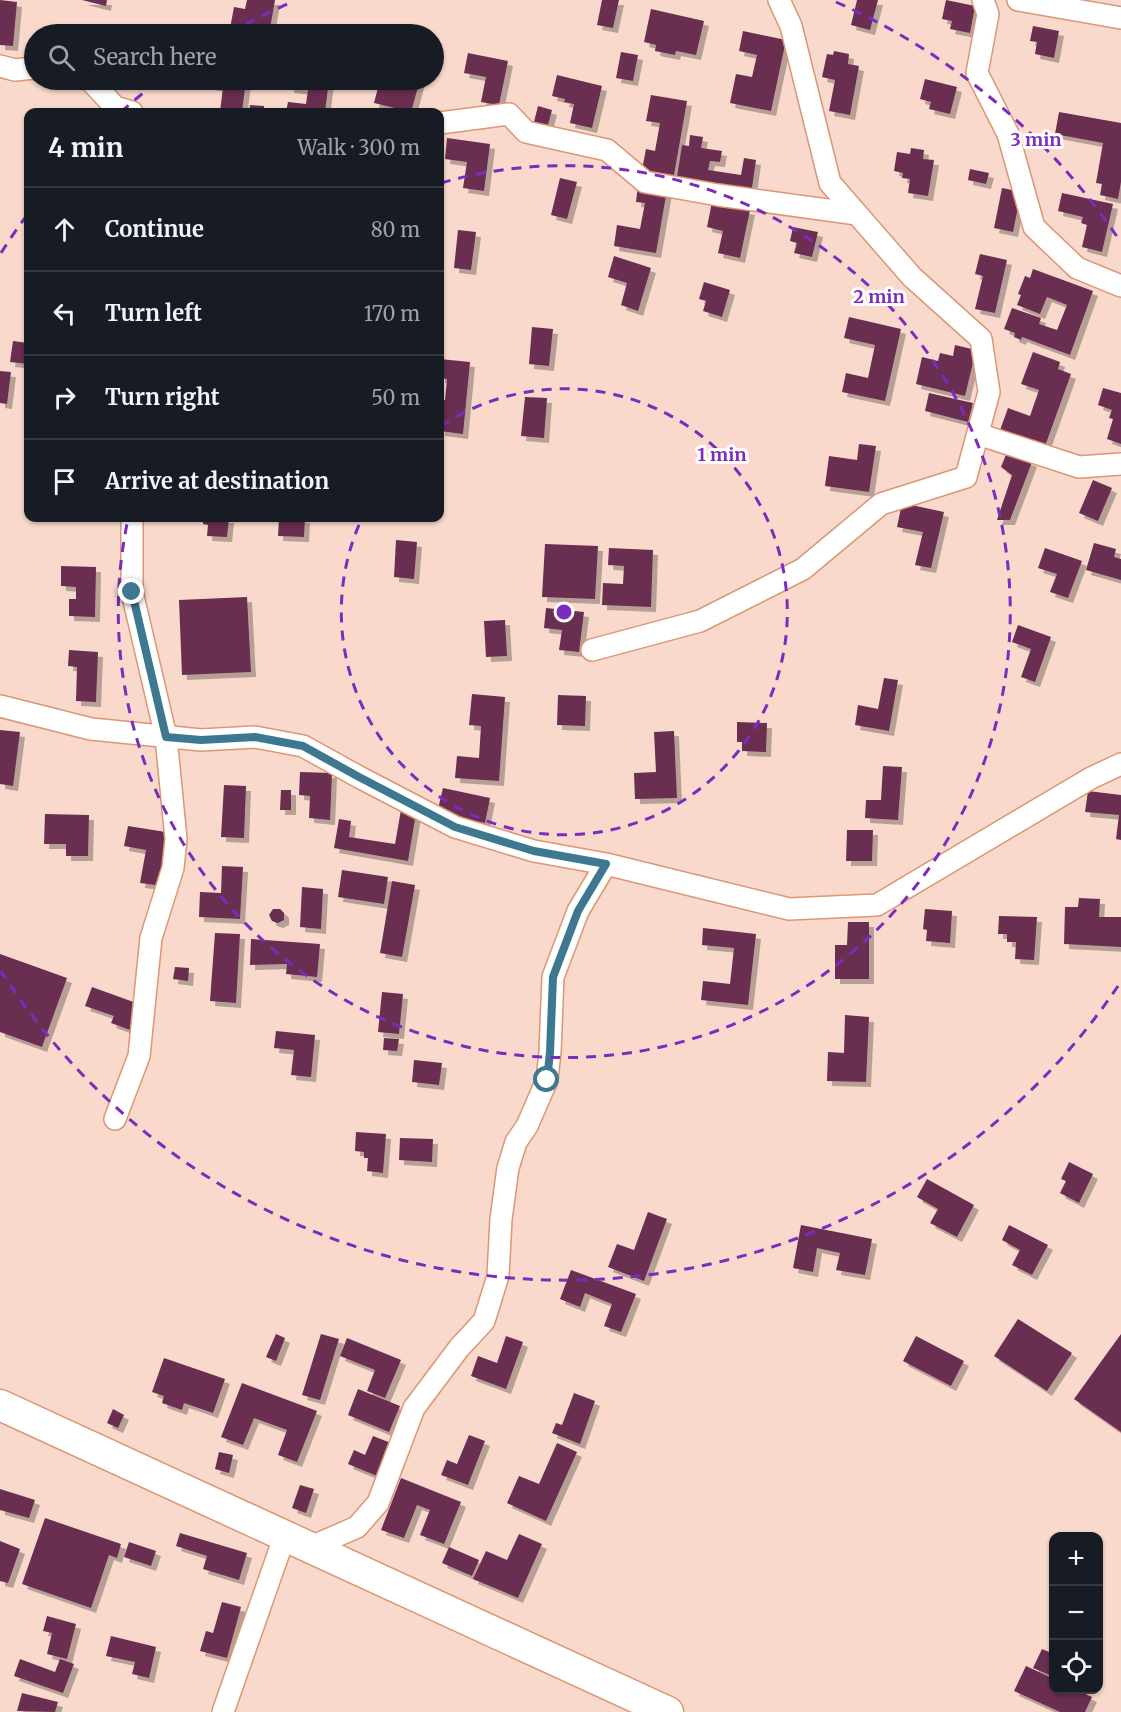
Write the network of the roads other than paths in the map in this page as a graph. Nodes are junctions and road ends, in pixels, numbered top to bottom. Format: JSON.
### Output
{"nodes":[{"id":1,"x":779,"y":0,"type":"edge"},
{"id":2,"x":983,"y":0,"type":"edge"},
{"id":3,"x":1018,"y":0,"type":"edge"},
{"id":4,"x":1121,"y":18,"type":"edge"},
{"id":5,"x":0,"y":66,"type":"edge"},
{"id":6,"x":24,"y":69,"type":"edge"},
{"id":7,"x":99,"y":90,"type":"edge"},
{"id":8,"x":118,"y":108,"type":"edge"},
{"id":9,"x":444,"y":122,"type":"edge"},
{"id":10,"x":857,"y":214,"type":"junction"},
{"id":11,"x":1121,"y":286,"type":"edge"},
{"id":12,"x":978,"y":434,"type":"junction"},
{"id":13,"x":1121,"y":464,"type":"edge"},
{"id":14,"x":132,"y":522,"type":"edge"},
{"id":15,"x":592,"y":650,"type":"dead end"},
{"id":16,"x":0,"y":706,"type":"edge"},
{"id":17,"x":166,"y":737,"type":"junction"},
{"id":18,"x":1121,"y":764,"type":"edge"},
{"id":19,"x":606,"y":864,"type":"junction"},
{"id":20,"x":115,"y":1119,"type":"dead end"},
{"id":21,"x":0,"y":1405,"type":"edge"},
{"id":22,"x":298,"y":1541,"type":"junction"},
{"id":23,"x":223,"y":1712,"type":"edge"},
{"id":24,"x":668,"y":1712,"type":"edge"}],
"edges":[{"from":1,"to":10,"type":"street"},
{"from":2,"to":11,"type":"street"},
{"from":3,"to":4,"type":"street"},
{"from":5,"to":6,"type":"street"},
{"from":7,"to":8,"type":"street"},
{"from":9,"to":10,"type":"street"},
{"from":10,"to":12,"type":"street"},
{"from":12,"to":13,"type":"street"},
{"from":12,"to":15,"type":"street"},
{"from":14,"to":17,"type":"street"},
{"from":16,"to":17,"type":"street"},
{"from":17,"to":19,"type":"street"},
{"from":17,"to":20,"type":"street"},
{"from":18,"to":19,"type":"street"},
{"from":19,"to":22,"type":"street"},
{"from":21,"to":22,"type":"main road"},
{"from":22,"to":23,"type":"street"},
{"from":22,"to":24,"type":"main road"}]}
